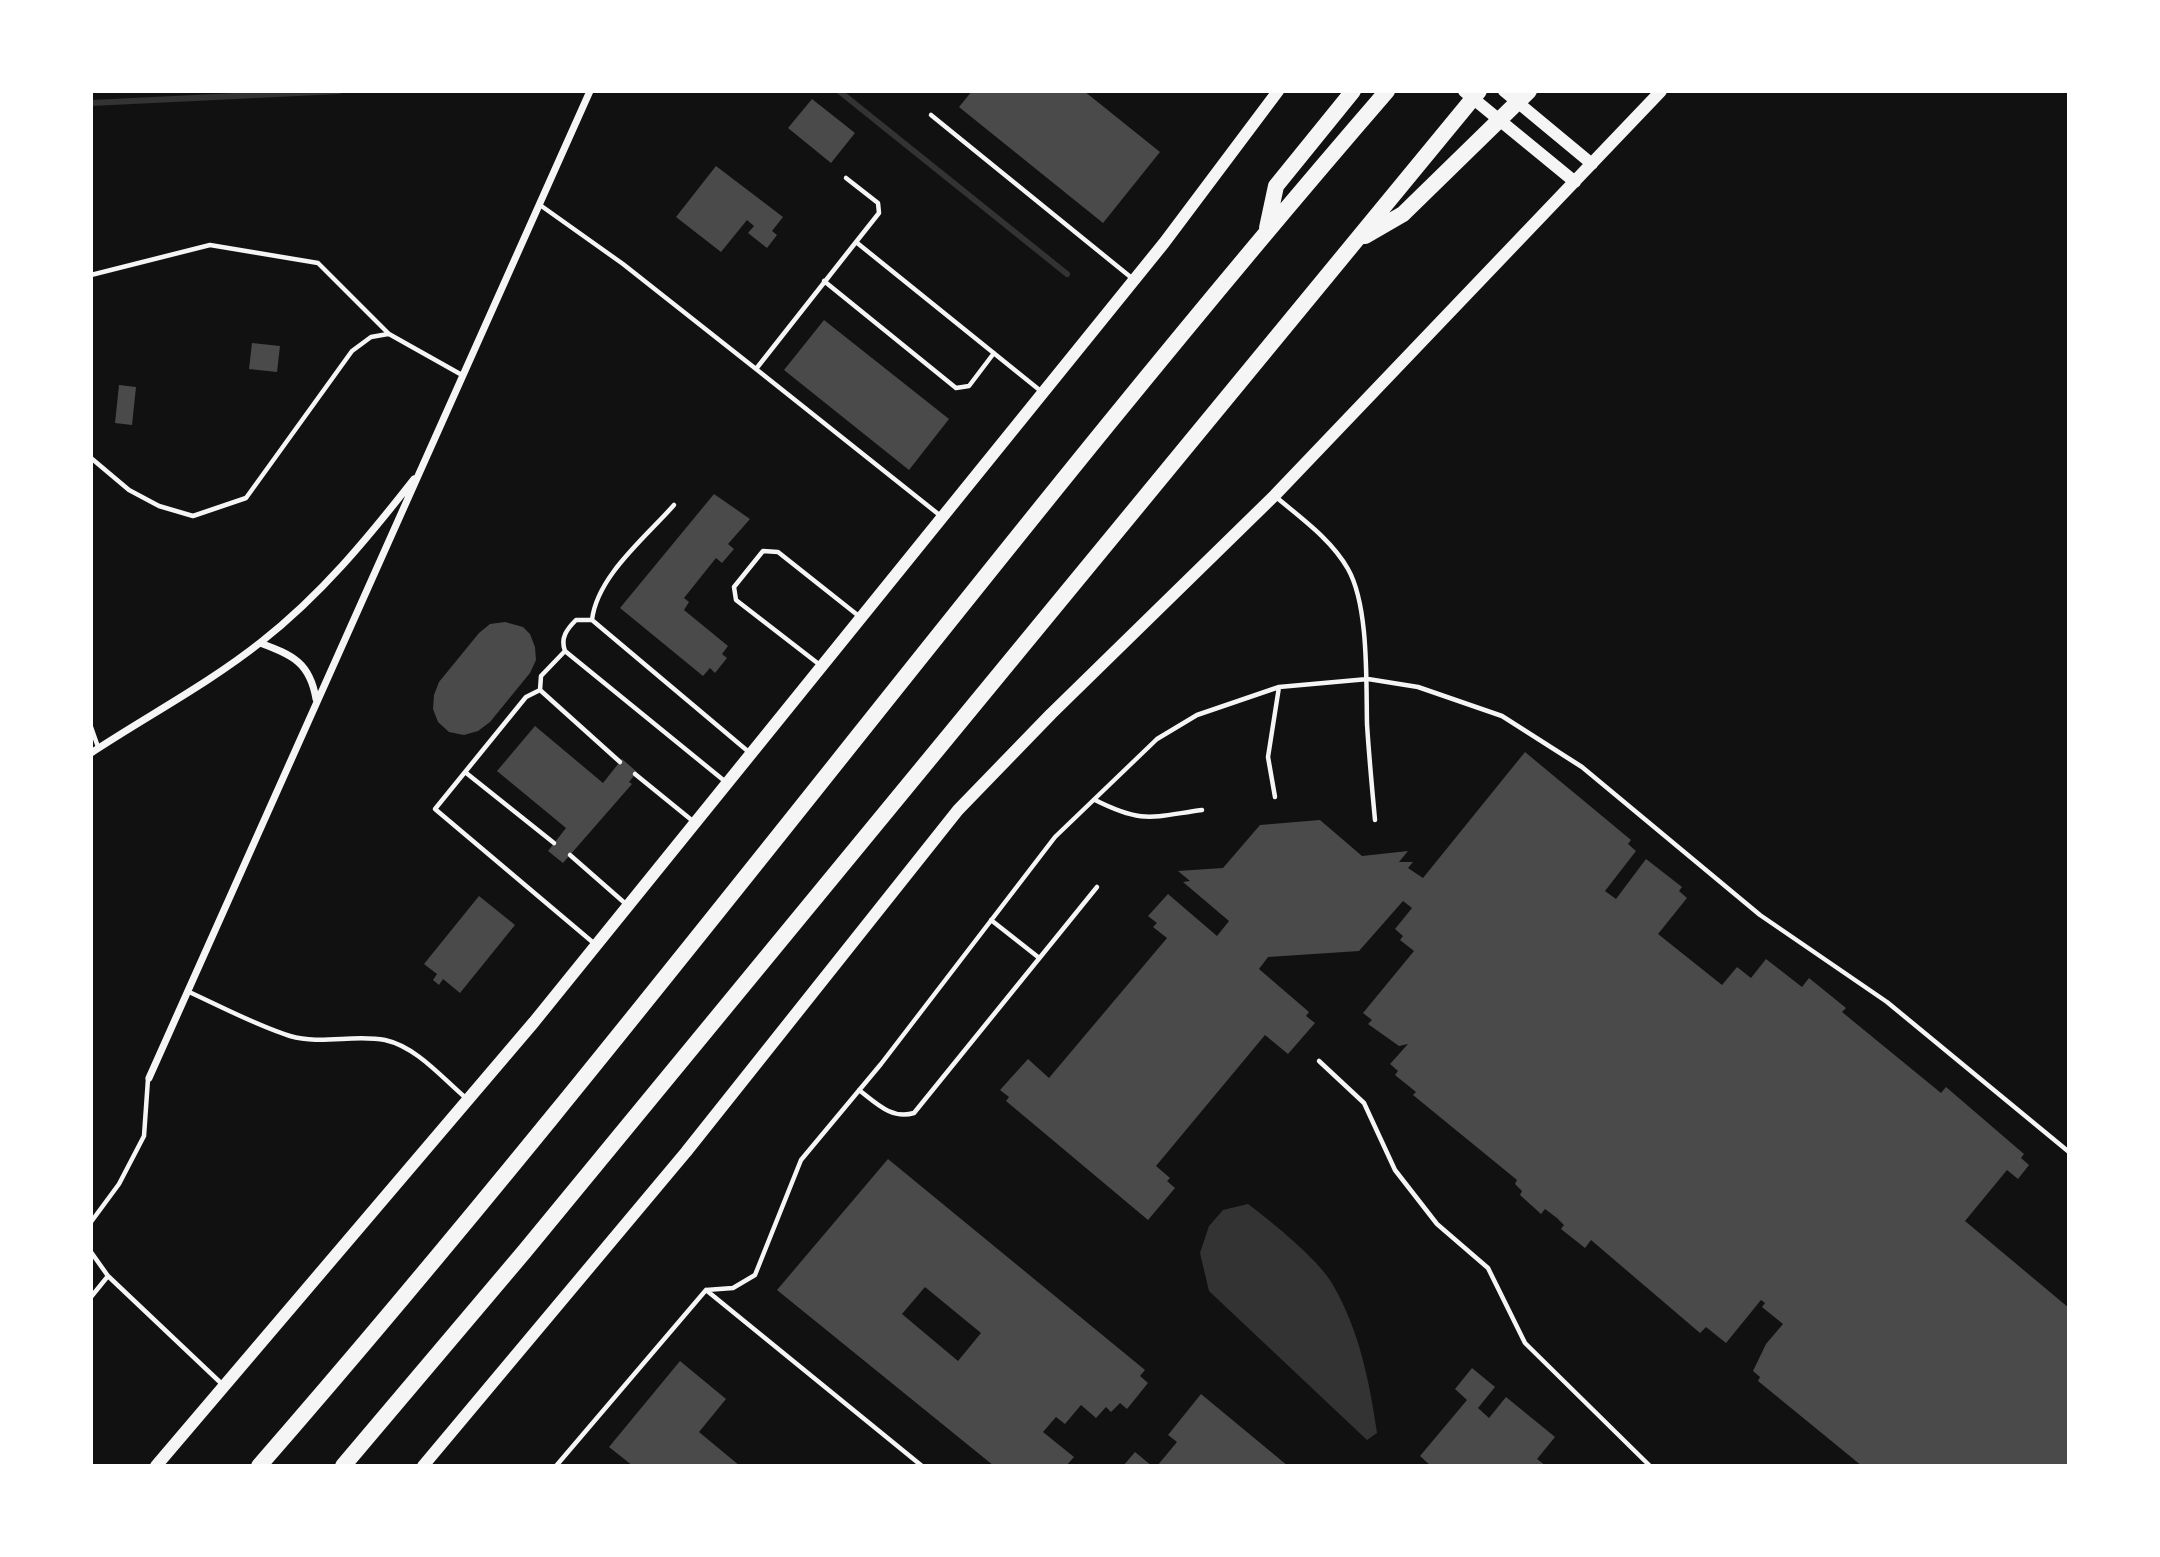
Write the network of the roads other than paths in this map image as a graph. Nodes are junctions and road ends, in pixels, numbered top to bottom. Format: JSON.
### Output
{"nodes":[{"id":1,"x":590,"y":91,"type":"edge"},
{"id":2,"x":1278,"y":91,"type":"edge"},
{"id":3,"x":1353,"y":91,"type":"edge"},
{"id":4,"x":1387,"y":91,"type":"edge"},
{"id":5,"x":1464,"y":91,"type":"edge"},
{"id":6,"x":1479,"y":91,"type":"edge"},
{"id":7,"x":1504,"y":91,"type":"edge"},
{"id":8,"x":1529,"y":91,"type":"edge"},
{"id":9,"x":1661,"y":91,"type":"edge"},
{"id":10,"x":931,"y":115,"type":"dead end"},
{"id":11,"x":1592,"y":164,"type":"junction"},
{"id":12,"x":846,"y":178,"type":"dead end"},
{"id":13,"x":1576,"y":181,"type":"junction"},
{"id":14,"x":540,"y":205,"type":"junction"},
{"id":15,"x":1266,"y":230,"type":"junction"},
{"id":16,"x":1357,"y":241,"type":"junction"},
{"id":17,"x":856,"y":242,"type":"junction"},
{"id":18,"x":91,"y":275,"type":"edge"},
{"id":19,"x":1134,"y":280,"type":"junction"},
{"id":20,"x":824,"y":281,"type":"junction"},
{"id":21,"x":389,"y":334,"type":"junction"},
{"id":22,"x":994,"y":353,"type":"junction"},
{"id":23,"x":756,"y":369,"type":"junction"},
{"id":24,"x":463,"y":376,"type":"junction"},
{"id":25,"x":1042,"y":393,"type":"junction"},
{"id":26,"x":91,"y":458,"type":"edge"},
{"id":27,"x":421,"y":470,"type":"junction"},
{"id":28,"x":1275,"y":495,"type":"junction"},
{"id":29,"x":674,"y":505,"type":"dead end"},
{"id":30,"x":942,"y":517,"type":"junction"},
{"id":31,"x":861,"y":618,"type":"junction"},
{"id":32,"x":592,"y":620,"type":"junction"},
{"id":33,"x":260,"y":643,"type":"junction"},
{"id":34,"x":565,"y":651,"type":"junction"},
{"id":35,"x":822,"y":667,"type":"junction"},
{"id":36,"x":1368,"y":679,"type":"junction"},
{"id":37,"x":1279,"y":687,"type":"junction"},
{"id":38,"x":540,"y":690,"type":"junction"},
{"id":39,"x":316,"y":700,"type":"junction"},
{"id":40,"x":91,"y":727,"type":"edge"},
{"id":41,"x":95,"y":751,"type":"edge"},
{"id":42,"x":751,"y":754,"type":"junction"},
{"id":43,"x":620,"y":762,"type":"dead end"},
{"id":44,"x":465,"y":772,"type":"junction"},
{"id":45,"x":635,"y":774,"type":"dead end"},
{"id":46,"x":727,"y":783,"type":"junction"},
{"id":47,"x":1275,"y":797,"type":"dead end"},
{"id":48,"x":1095,"y":800,"type":"junction"},
{"id":49,"x":1202,"y":810,"type":"dead end"},
{"id":50,"x":1375,"y":820,"type":"dead end"},
{"id":51,"x":695,"y":823,"type":"junction"},
{"id":52,"x":554,"y":844,"type":"dead end"},
{"id":53,"x":570,"y":855,"type":"dead end"},
{"id":54,"x":1097,"y":887,"type":"dead end"},
{"id":55,"x":628,"y":906,"type":"junction"},
{"id":56,"x":991,"y":920,"type":"junction"},
{"id":57,"x":596,"y":946,"type":"junction"},
{"id":58,"x":1038,"y":957,"type":"junction"},
{"id":59,"x":186,"y":991,"type":"junction"},
{"id":60,"x":1319,"y":1062,"type":"dead end"},
{"id":61,"x":149,"y":1078,"type":"joint"},
{"id":62,"x":859,"y":1090,"type":"junction"},
{"id":63,"x":468,"y":1100,"type":"junction"},
{"id":64,"x":2069,"y":1152,"type":"edge"},
{"id":65,"x":91,"y":1222,"type":"edge"},
{"id":66,"x":91,"y":1252,"type":"edge"},
{"id":67,"x":108,"y":1276,"type":"junction"},
{"id":68,"x":706,"y":1290,"type":"junction"},
{"id":69,"x":91,"y":1297,"type":"edge"},
{"id":70,"x":224,"y":1386,"type":"junction"},
{"id":71,"x":156,"y":1466,"type":"edge"},
{"id":72,"x":258,"y":1466,"type":"edge"},
{"id":73,"x":343,"y":1466,"type":"edge"},
{"id":74,"x":423,"y":1466,"type":"edge"},
{"id":75,"x":556,"y":1466,"type":"edge"},
{"id":76,"x":922,"y":1466,"type":"edge"},
{"id":77,"x":1650,"y":1466,"type":"edge"}],
"edges":[{"from":1,"to":14,"type":"street"},
{"from":2,"to":19,"type":"main road"},
{"from":3,"to":15,"type":"highway"},
{"from":4,"to":15,"type":"highway"},
{"from":5,"to":13,"type":"main road"},
{"from":6,"to":16,"type":"highway"},
{"from":7,"to":11,"type":"main road"},
{"from":8,"to":16,"type":"highway"},
{"from":9,"to":11,"type":"main road"},
{"from":10,"to":19,"type":"lane"},
{"from":11,"to":13,"type":"main road"},
{"from":12,"to":17,"type":"lane"},
{"from":13,"to":28,"type":"main road"},
{"from":14,"to":23,"type":"lane"},
{"from":14,"to":24,"type":"street"},
{"from":15,"to":72,"type":"highway"},
{"from":16,"to":73,"type":"highway"},
{"from":17,"to":20,"type":"lane"},
{"from":17,"to":22,"type":"lane"},
{"from":18,"to":21,"type":"lane"},
{"from":19,"to":25,"type":"main road"},
{"from":20,"to":22,"type":"lane"},
{"from":20,"to":23,"type":"lane"},
{"from":21,"to":24,"type":"lane"},
{"from":21,"to":26,"type":"lane"},
{"from":22,"to":25,"type":"lane"},
{"from":23,"to":30,"type":"lane"},
{"from":24,"to":27,"type":"street"},
{"from":25,"to":30,"type":"main road"},
{"from":27,"to":33,"type":"street"},
{"from":27,"to":39,"type":"street"},
{"from":28,"to":36,"type":"lane"},
{"from":28,"to":74,"type":"main road"},
{"from":29,"to":32,"type":"lane"},
{"from":30,"to":31,"type":"main road"},
{"from":31,"to":35,"type":"main road"},
{"from":31,"to":35,"type":"lane"},
{"from":32,"to":34,"type":"lane"},
{"from":32,"to":42,"type":"lane"},
{"from":33,"to":39,"type":"street"},
{"from":33,"to":41,"type":"street"},
{"from":34,"to":38,"type":"lane"},
{"from":34,"to":46,"type":"lane"},
{"from":35,"to":42,"type":"main road"},
{"from":36,"to":37,"type":"lane"},
{"from":36,"to":50,"type":"lane"},
{"from":36,"to":64,"type":"lane"},
{"from":37,"to":47,"type":"lane"},
{"from":37,"to":48,"type":"lane"},
{"from":38,"to":43,"type":"lane"},
{"from":38,"to":44,"type":"lane"},
{"from":39,"to":59,"type":"street"},
{"from":40,"to":41,"type":"lane"},
{"from":42,"to":46,"type":"main road"},
{"from":44,"to":52,"type":"lane"},
{"from":44,"to":57,"type":"lane"},
{"from":45,"to":51,"type":"lane"},
{"from":46,"to":51,"type":"main road"},
{"from":48,"to":49,"type":"lane"},
{"from":48,"to":56,"type":"lane"},
{"from":51,"to":55,"type":"main road"},
{"from":53,"to":55,"type":"lane"},
{"from":54,"to":58,"type":"lane"},
{"from":55,"to":57,"type":"main road"},
{"from":56,"to":58,"type":"lane"},
{"from":56,"to":62,"type":"lane"},
{"from":57,"to":63,"type":"main road"},
{"from":58,"to":62,"type":"lane"},
{"from":59,"to":61,"type":"street"},
{"from":59,"to":63,"type":"lane"},
{"from":60,"to":77,"type":"lane"},
{"from":61,"to":65,"type":"lane"},
{"from":62,"to":68,"type":"lane"},
{"from":63,"to":70,"type":"main road"},
{"from":66,"to":67,"type":"lane"},
{"from":67,"to":69,"type":"lane"},
{"from":67,"to":70,"type":"lane"},
{"from":68,"to":75,"type":"lane"},
{"from":68,"to":76,"type":"lane"},
{"from":70,"to":71,"type":"main road"}]}
